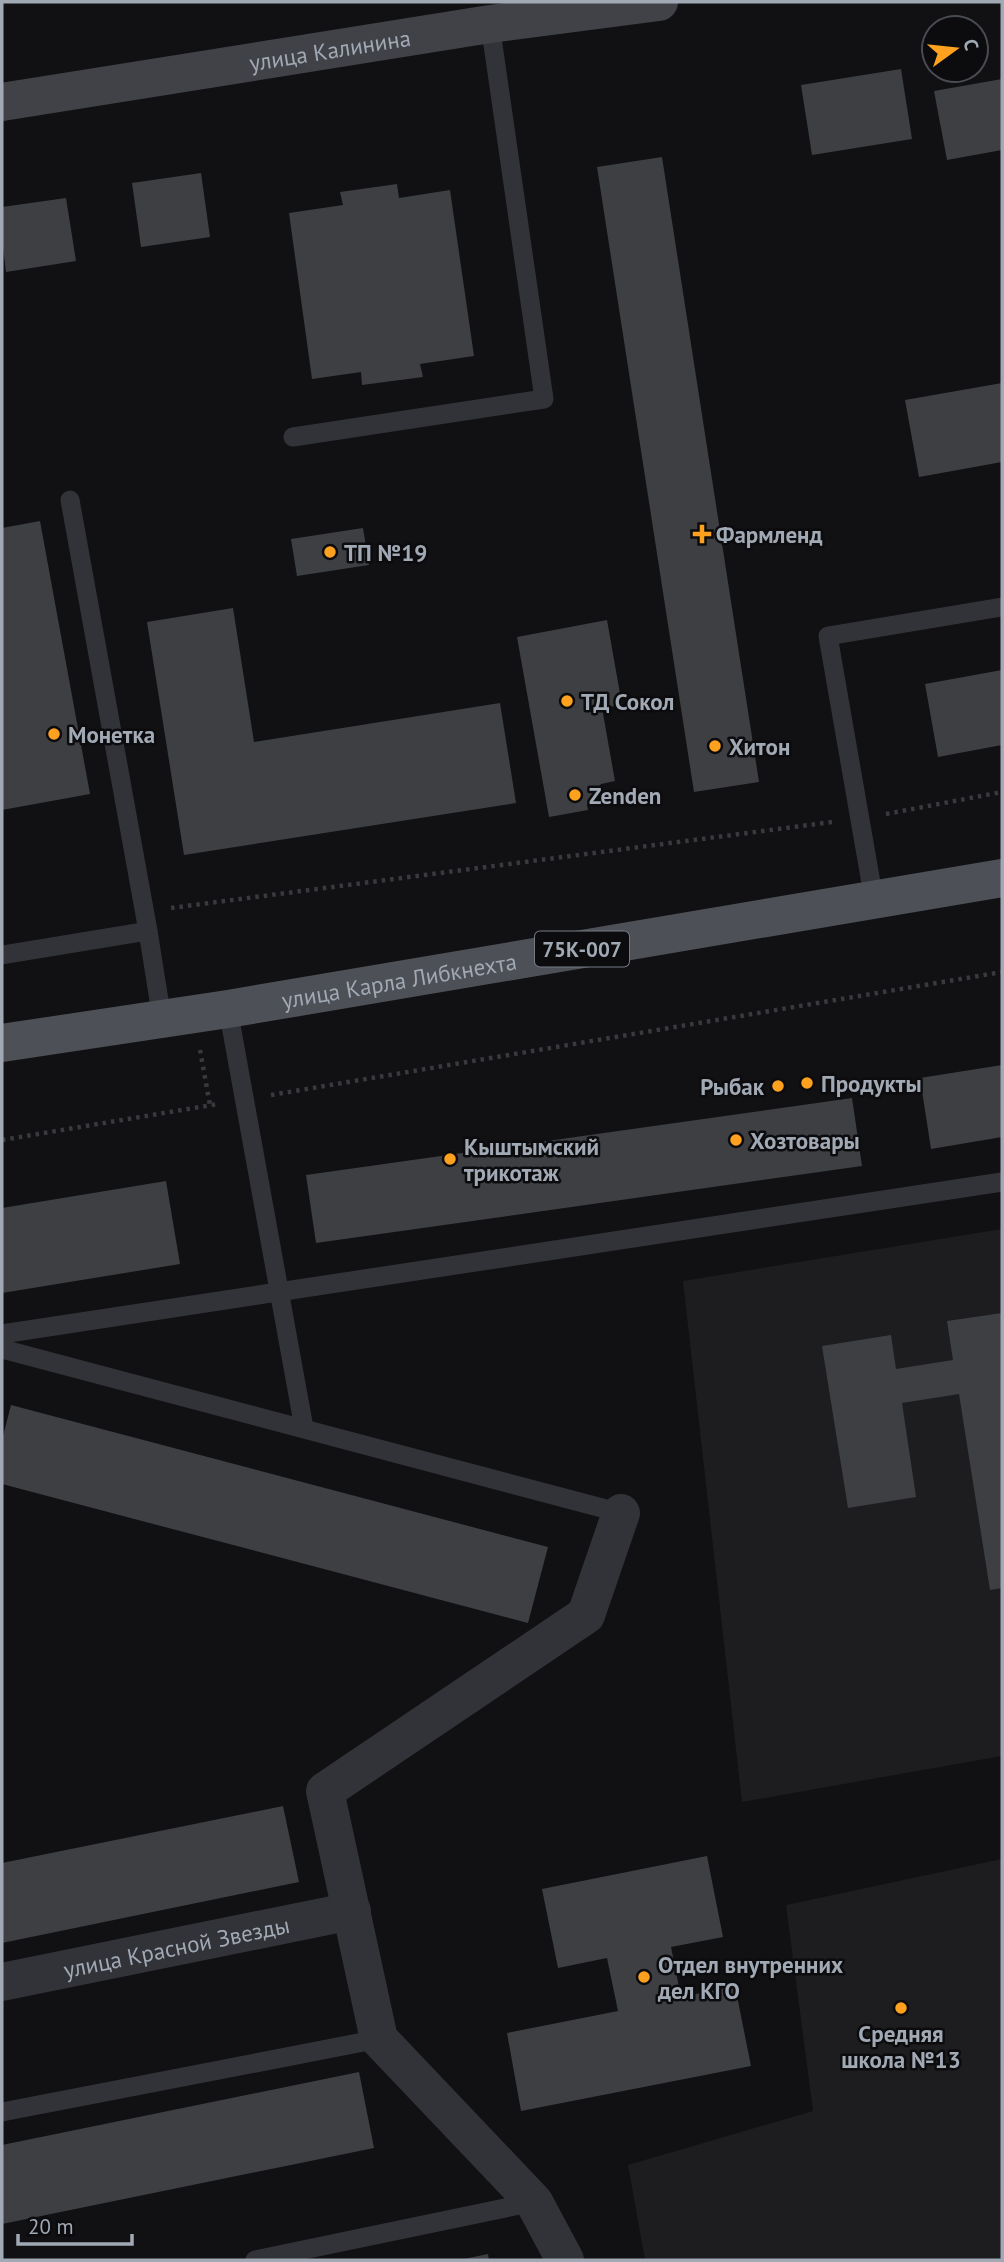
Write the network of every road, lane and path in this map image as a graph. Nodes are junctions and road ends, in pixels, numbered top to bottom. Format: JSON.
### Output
{"nodes":[{"id":1,"x":659,"y":2,"type":"edge"},
{"id":2,"x":491,"y":24,"type":"junction"},
{"id":3,"x":2,"y":102,"type":"edge"},
{"id":4,"x":293,"y":437,"type":"dead end"},
{"id":5,"x":69,"y":500,"type":"dead end"},
{"id":6,"x":1002,"y":607,"type":"edge"},
{"id":7,"x":1002,"y":792,"type":"edge"},
{"id":8,"x":860,"y":819,"type":"junction"},
{"id":9,"x":1002,"y":878,"type":"edge"},
{"id":10,"x":874,"y":900,"type":"junction"},
{"id":11,"x":146,"y":921,"type":"junction"},
{"id":12,"x":2,"y":955,"type":"edge"},
{"id":13,"x":1002,"y":972,"type":"edge"},
{"id":14,"x":228,"y":1009,"type":"junction"},
{"id":15,"x":162,"y":1019,"type":"junction"},
{"id":16,"x":2,"y":1043,"type":"edge"},
{"id":17,"x":245,"y":1099,"type":"junction"},
{"id":18,"x":2,"y":1140,"type":"edge"},
{"id":19,"x":1002,"y":1182,"type":"edge"},
{"id":20,"x":279,"y":1291,"type":"junction"},
{"id":21,"x":2,"y":1334,"type":"edge"},
{"id":22,"x":2,"y":1349,"type":"edge"},
{"id":23,"x":304,"y":1428,"type":"junction"},
{"id":24,"x":621,"y":1513,"type":"joint"},
{"id":25,"x":352,"y":1911,"type":"junction"},
{"id":26,"x":2,"y":1982,"type":"edge"},
{"id":27,"x":379,"y":2039,"type":"junction"},
{"id":28,"x":2,"y":2112,"type":"edge"},
{"id":29,"x":534,"y":2202,"type":"junction"},
{"id":30,"x":255,"y":2260,"type":"edge"},
{"id":31,"x":565,"y":2260,"type":"edge"}],
"edges":[{"from":1,"to":2,"type":"street","name":"улица Калинина"},
{"from":2,"to":3,"type":"street","name":"улица Калинина"},
{"from":2,"to":4,"type":"lane"},
{"from":5,"to":11,"type":"lane"},
{"from":6,"to":8,"type":"lane"},
{"from":7,"to":8,"type":"path"},
{"from":8,"to":10,"type":"lane"},
{"from":8,"to":11,"type":"path"},
{"from":9,"to":10,"type":"main road","name":"улица Карла Либкнехта","number":"75К-007"},
{"from":10,"to":14,"type":"main road","name":"улица Карла Либкнехта","number":"75К-007"},
{"from":11,"to":12,"type":"lane"},
{"from":11,"to":15,"type":"lane"},
{"from":13,"to":17,"type":"path"},
{"from":14,"to":15,"type":"main road","name":"улица Карла Либкнехта","number":"75К-007"},
{"from":14,"to":17,"type":"lane"},
{"from":15,"to":16,"type":"main road","name":"улица Карла Либкнехта","number":"75К-007"},
{"from":17,"to":18,"type":"path"},
{"from":17,"to":20,"type":"lane"},
{"from":19,"to":20,"type":"lane"},
{"from":20,"to":21,"type":"lane"},
{"from":20,"to":23,"type":"lane"},
{"from":22,"to":23,"type":"lane"},
{"from":23,"to":24,"type":"lane"},
{"from":24,"to":25,"type":"street"},
{"from":25,"to":26,"type":"street","name":"улица Красной Звезды"},
{"from":25,"to":27,"type":"street"},
{"from":27,"to":28,"type":"lane"},
{"from":27,"to":29,"type":"street"},
{"from":29,"to":30,"type":"lane"},
{"from":29,"to":31,"type":"street"}]}
